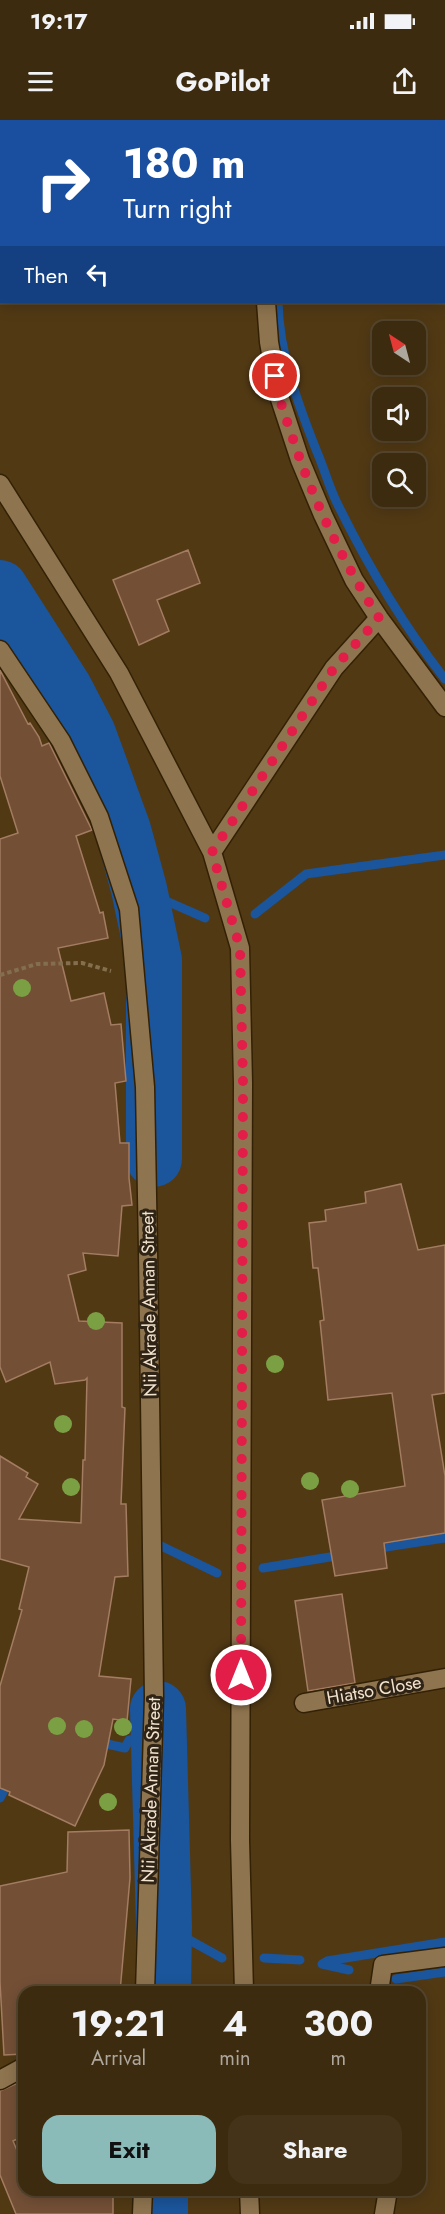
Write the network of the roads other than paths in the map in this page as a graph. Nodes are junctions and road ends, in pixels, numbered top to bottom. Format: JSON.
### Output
{"nodes":[{"id":1,"x":266,"y":303,"type":"edge"},
{"id":2,"x":0,"y":484,"type":"edge"},
{"id":3,"x":379,"y":618,"type":"junction"},
{"id":4,"x":0,"y":650,"type":"edge"},
{"id":5,"x":445,"y":707,"type":"edge"},
{"id":6,"x":212,"y":852,"type":"junction"},
{"id":7,"x":445,"y":1678,"type":"edge"},
{"id":8,"x":304,"y":1703,"type":"dead end"},
{"id":9,"x":445,"y":1957,"type":"edge"},
{"id":10,"x":145,"y":1986,"type":"edge"},
{"id":11,"x":244,"y":1986,"type":"edge"},
{"id":12,"x":380,"y":1986,"type":"edge"},
{"id":13,"x":18,"y":2070,"type":"edge"},
{"id":14,"x":0,"y":2080,"type":"edge"},
{"id":15,"x":142,"y":2196,"type":"edge"},
{"id":16,"x":249,"y":2196,"type":"edge"},
{"id":17,"x":386,"y":2196,"type":"edge"},
{"id":18,"x":142,"y":2214,"type":"edge"},
{"id":19,"x":250,"y":2214,"type":"edge"},
{"id":20,"x":384,"y":2214,"type":"edge"}],
"edges":[{"from":1,"to":3,"type":"street"},
{"from":2,"to":6,"type":"street"},
{"from":3,"to":5,"type":"street"},
{"from":3,"to":6,"type":"street"},
{"from":4,"to":10,"type":"street","name":"Nii Akrade Annan Street"},
{"from":6,"to":11,"type":"street"},
{"from":7,"to":8,"type":"street","name":"Hiatso Close"},
{"from":9,"to":12,"type":"street"},
{"from":13,"to":14,"type":"street"},
{"from":15,"to":18,"type":"street"},
{"from":16,"to":19,"type":"street"},
{"from":17,"to":20,"type":"street"}]}
